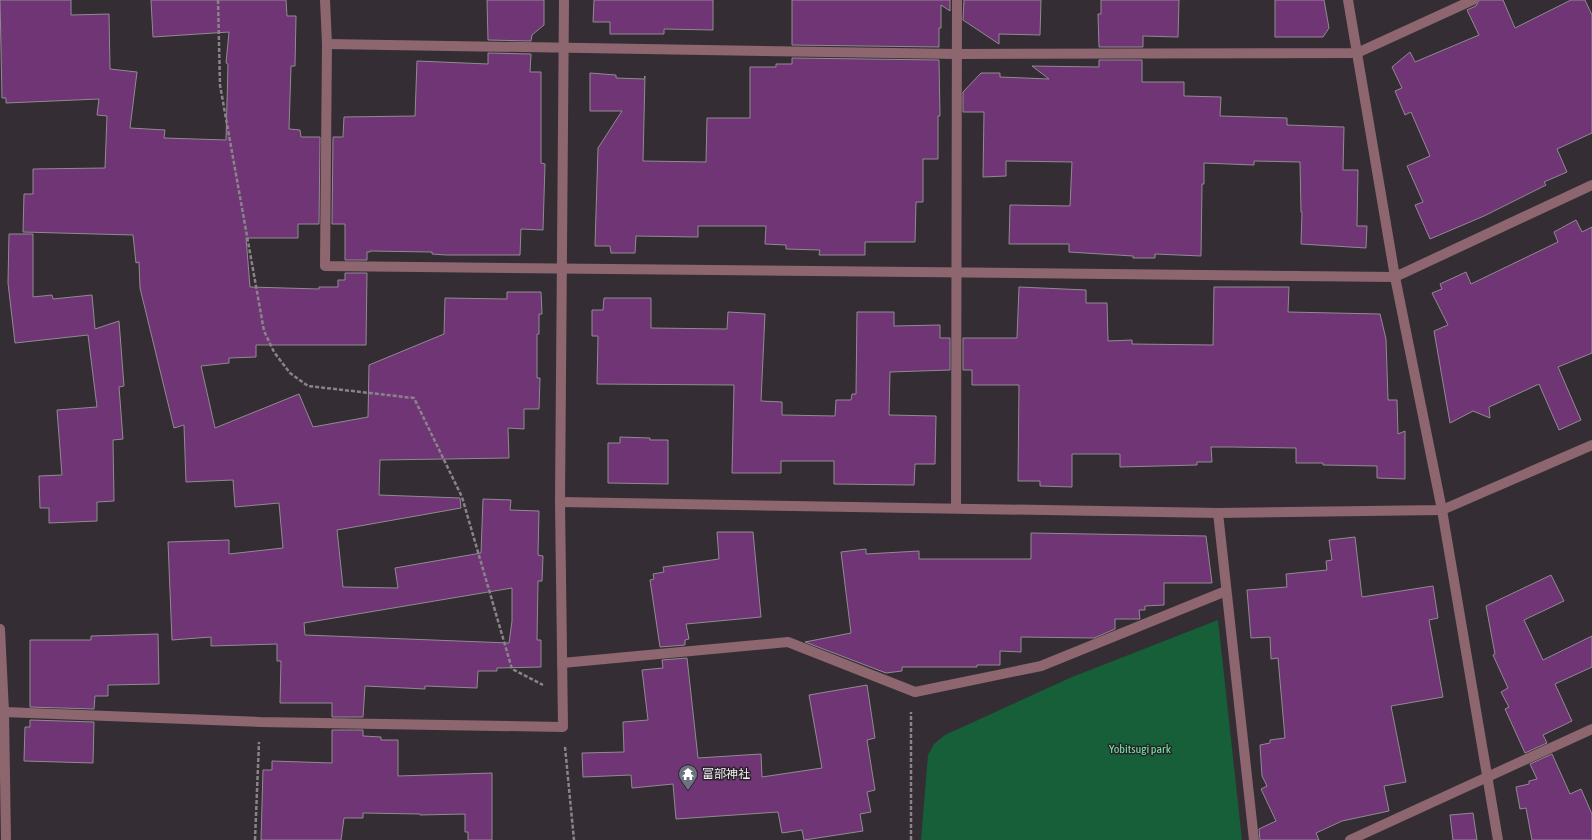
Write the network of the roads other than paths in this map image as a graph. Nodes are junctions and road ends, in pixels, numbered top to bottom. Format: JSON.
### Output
{"nodes":[{"id":1,"x":325,"y":0,"type":"edge"},
{"id":2,"x":564,"y":0,"type":"edge"},
{"id":3,"x":957,"y":0,"type":"edge"},
{"id":4,"x":1348,"y":0,"type":"edge"},
{"id":5,"x":1473,"y":0,"type":"edge"},
{"id":6,"x":327,"y":44,"type":"junction"},
{"id":7,"x":564,"y":48,"type":"junction"},
{"id":8,"x":1357,"y":53,"type":"junction"},
{"id":9,"x":957,"y":54,"type":"junction"},
{"id":10,"x":1592,"y":185,"type":"edge"},
{"id":11,"x":562,"y":269,"type":"junction"},
{"id":12,"x":956,"y":273,"type":"junction"},
{"id":13,"x":1395,"y":277,"type":"junction"},
{"id":14,"x":1592,"y":445,"type":"edge"},
{"id":15,"x":560,"y":502,"type":"junction"},
{"id":16,"x":956,"y":508,"type":"junction"},
{"id":17,"x":1442,"y":510,"type":"junction"},
{"id":18,"x":1218,"y":513,"type":"junction"},
{"id":19,"x":1226,"y":591,"type":"junction"},
{"id":20,"x":0,"y":629,"type":"edge"},
{"id":21,"x":562,"y":663,"type":"junction"},
{"id":22,"x":4,"y":712,"type":"junction"},
{"id":23,"x":2,"y":727,"type":"edge"},
{"id":24,"x":1592,"y":729,"type":"edge"},
{"id":25,"x":1487,"y":778,"type":"junction"},
{"id":26,"x":6,"y":840,"type":"edge"},
{"id":27,"x":1254,"y":840,"type":"edge"},
{"id":28,"x":1350,"y":840,"type":"edge"},
{"id":29,"x":1498,"y":840,"type":"edge"}],
"edges":[{"from":1,"to":6,"type":"street"},
{"from":2,"to":7,"type":"street"},
{"from":3,"to":9,"type":"street"},
{"from":4,"to":8,"type":"street"},
{"from":5,"to":8,"type":"street"},
{"from":6,"to":7,"type":"street"},
{"from":6,"to":11,"type":"street"},
{"from":7,"to":9,"type":"street"},
{"from":7,"to":11,"type":"street"},
{"from":8,"to":9,"type":"street"},
{"from":8,"to":13,"type":"street"},
{"from":9,"to":12,"type":"street"},
{"from":10,"to":13,"type":"street"},
{"from":11,"to":12,"type":"street"},
{"from":11,"to":15,"type":"street"},
{"from":12,"to":13,"type":"street"},
{"from":12,"to":16,"type":"street"},
{"from":13,"to":17,"type":"street"},
{"from":14,"to":17,"type":"street"},
{"from":15,"to":16,"type":"street"},
{"from":15,"to":21,"type":"street"},
{"from":16,"to":18,"type":"street"},
{"from":17,"to":18,"type":"street"},
{"from":17,"to":25,"type":"street"},
{"from":18,"to":19,"type":"street"},
{"from":19,"to":21,"type":"street"},
{"from":19,"to":27,"type":"street"},
{"from":20,"to":22,"type":"street"},
{"from":21,"to":22,"type":"street"},
{"from":22,"to":23,"type":"street"},
{"from":23,"to":26,"type":"street"},
{"from":24,"to":25,"type":"street"},
{"from":25,"to":28,"type":"street"},
{"from":25,"to":29,"type":"street"}]}
